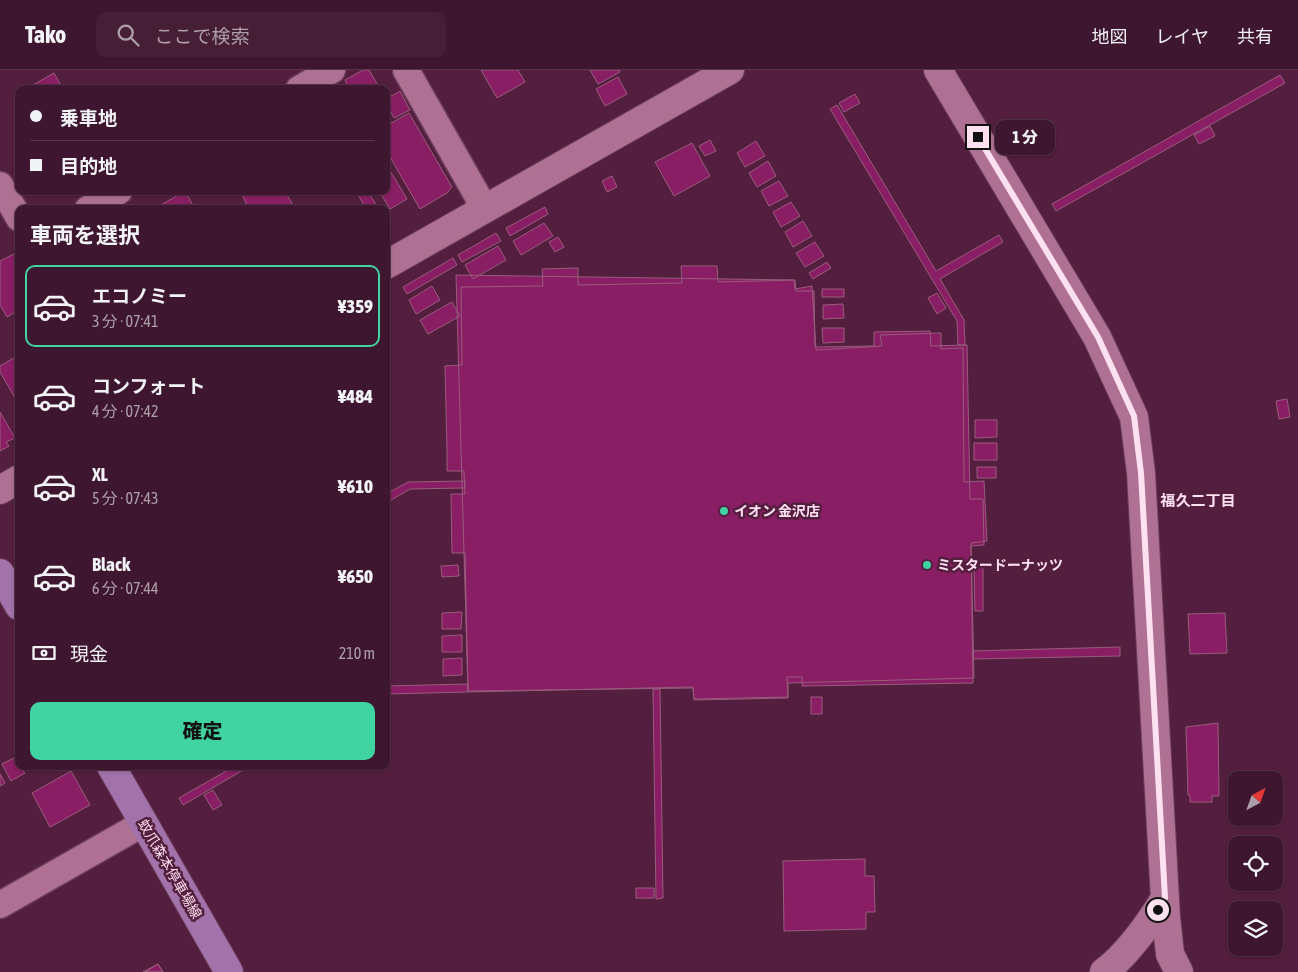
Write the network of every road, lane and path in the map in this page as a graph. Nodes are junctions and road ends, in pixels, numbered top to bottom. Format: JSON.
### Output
{"nodes":[{"id":1,"x":332,"y":70,"type":"edge"},
{"id":2,"x":406,"y":70,"type":"edge"},
{"id":3,"x":730,"y":70,"type":"edge"},
{"id":4,"x":938,"y":70,"type":"edge"},
{"id":5,"x":306,"y":85,"type":"edge"},
{"id":6,"x":0,"y":185,"type":"edge"},
{"id":7,"x":112,"y":195,"type":"edge"},
{"id":8,"x":95,"y":205,"type":"edge"},
{"id":9,"x":485,"y":209,"type":"junction"},
{"id":10,"x":15,"y":211,"type":"edge"},
{"id":11,"x":390,"y":263,"type":"edge"},
{"id":12,"x":15,"y":481,"type":"edge"},
{"id":13,"x":0,"y":490,"type":"edge"},
{"id":14,"x":0,"y":573,"type":"edge"},
{"id":15,"x":15,"y":599,"type":"edge"},
{"id":16,"x":113,"y":770,"type":"edge"},
{"id":17,"x":144,"y":823,"type":"junction"},
{"id":18,"x":1165,"y":898,"type":"junction"},
{"id":19,"x":0,"y":905,"type":"edge"},
{"id":20,"x":230,"y":972,"type":"edge"},
{"id":21,"x":1104,"y":972,"type":"edge"},
{"id":22,"x":1180,"y":972,"type":"edge"}],
"edges":[{"from":1,"to":5,"type":"street"},
{"from":2,"to":9,"type":"street"},
{"from":3,"to":9,"type":"street"},
{"from":4,"to":18,"type":"street"},
{"from":6,"to":10,"type":"street"},
{"from":7,"to":8,"type":"street"},
{"from":9,"to":11,"type":"street"},
{"from":12,"to":13,"type":"street"},
{"from":14,"to":15,"type":"main road"},
{"from":16,"to":17,"type":"main road","name":"蚊爪森本停車場線"},
{"from":17,"to":19,"type":"street"},
{"from":17,"to":20,"type":"main road","name":"蚊爪森本停車場線"},
{"from":18,"to":21,"type":"street"},
{"from":18,"to":22,"type":"street"}]}
